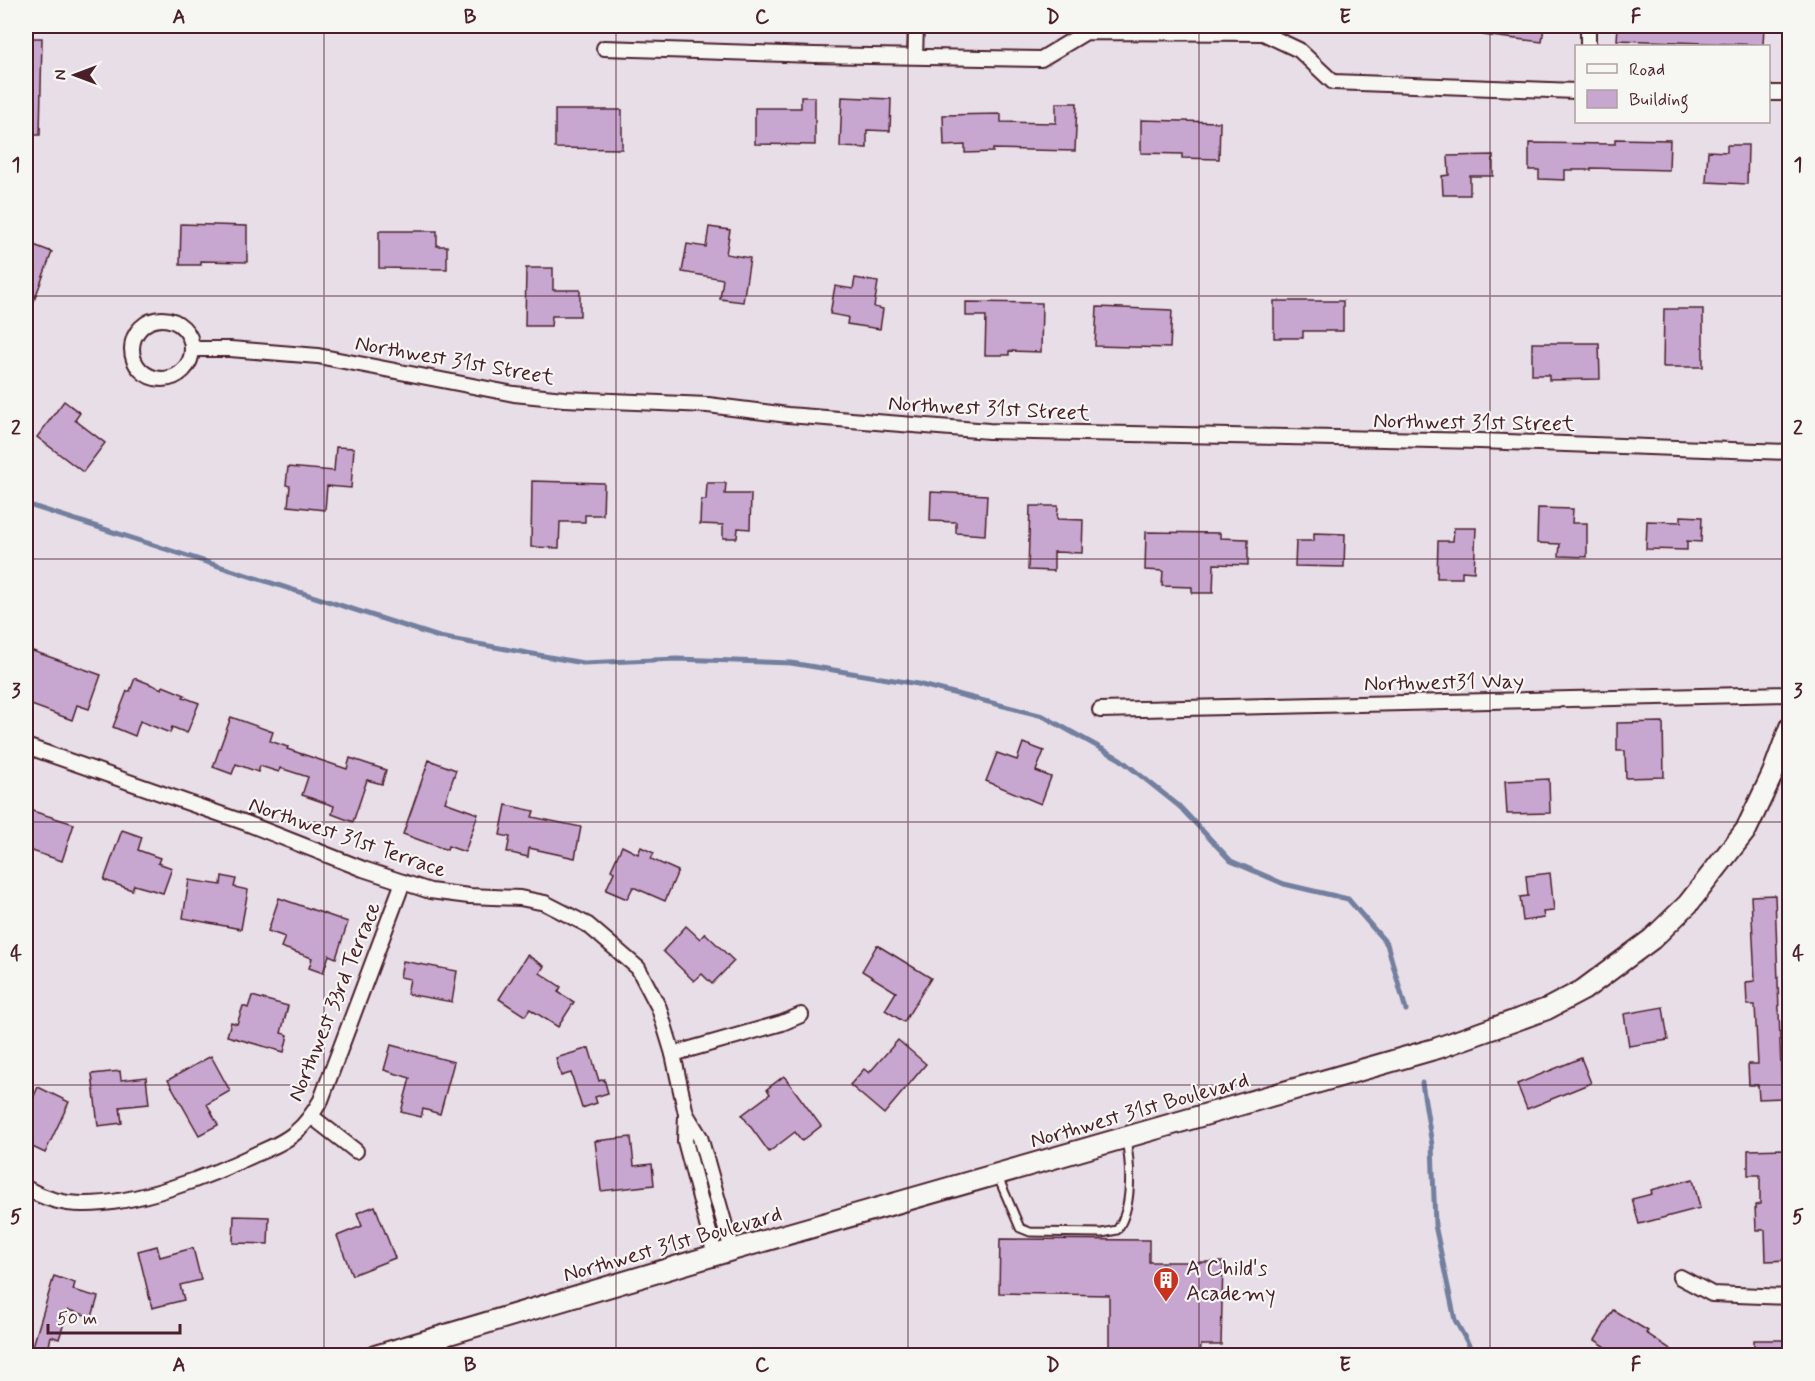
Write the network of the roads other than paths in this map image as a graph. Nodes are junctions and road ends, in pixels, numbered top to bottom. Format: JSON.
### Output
{"nodes":[{"id":1,"x":916,"y":26,"type":"edge"},
{"id":2,"x":1588,"y":26,"type":"edge"},
{"id":3,"x":1172,"y":29,"type":"edge"},
{"id":4,"x":1588,"y":45,"type":"edge"},
{"id":5,"x":604,"y":48,"type":"dead end"},
{"id":6,"x":915,"y":56,"type":"junction"},
{"id":7,"x":1575,"y":91,"type":"edge"},
{"id":8,"x":1770,"y":93,"type":"edge"},
{"id":9,"x":1790,"y":93,"type":"edge"},
{"id":10,"x":192,"y":349,"type":"junction"},
{"id":11,"x":1790,"y":452,"type":"edge"},
{"id":12,"x":1790,"y":694,"type":"edge"},
{"id":13,"x":1100,"y":710,"type":"dead end"},
{"id":14,"x":1790,"y":727,"type":"edge"},
{"id":15,"x":26,"y":746,"type":"edge"},
{"id":16,"x":403,"y":882,"type":"junction"},
{"id":17,"x":801,"y":1015,"type":"dead end"},
{"id":18,"x":673,"y":1054,"type":"junction"},
{"id":19,"x":311,"y":1116,"type":"junction"},
{"id":20,"x":1126,"y":1137,"type":"junction"},
{"id":21,"x":356,"y":1151,"type":"dead end"},
{"id":22,"x":997,"y":1174,"type":"junction"},
{"id":23,"x":26,"y":1188,"type":"edge"},
{"id":24,"x":724,"y":1253,"type":"junction"},
{"id":25,"x":1680,"y":1277,"type":"dead end"},
{"id":26,"x":1790,"y":1297,"type":"edge"},
{"id":27,"x":375,"y":1356,"type":"edge"}],
"edges":[{"from":1,"to":6,"type":"street"},
{"from":2,"to":4,"type":"street"},
{"from":3,"to":6,"type":"street"},
{"from":3,"to":7,"type":"street"},
{"from":5,"to":6,"type":"street"},
{"from":8,"to":9,"type":"street"},
{"from":10,"to":10,"type":"street"},
{"from":10,"to":11,"type":"street","name":"Northwest 31st Street"},
{"from":12,"to":13,"type":"street","name":"Northwest31 Way"},
{"from":14,"to":20,"type":"street","name":"Northwest 31st Boulevard"},
{"from":15,"to":16,"type":"street","name":"Northwest 31st Terrace"},
{"from":16,"to":18,"type":"street","name":"Northwest 31st Terrace"},
{"from":16,"to":19,"type":"street","name":"Northwest 33rd Terrace"},
{"from":17,"to":18,"type":"street"},
{"from":18,"to":24,"type":"street","name":"Northwest 31st Terrace"},
{"from":19,"to":21,"type":"street"},
{"from":19,"to":23,"type":"street","name":"Northwest 33rd Terrace"},
{"from":20,"to":22,"type":"street","name":"Northwest 31st Boulevard"},
{"from":20,"to":22,"type":"lane"},
{"from":22,"to":24,"type":"street","name":"Northwest 31st Boulevard"},
{"from":24,"to":27,"type":"street","name":"Northwest 31st Boulevard"},
{"from":25,"to":26,"type":"street"}]}
